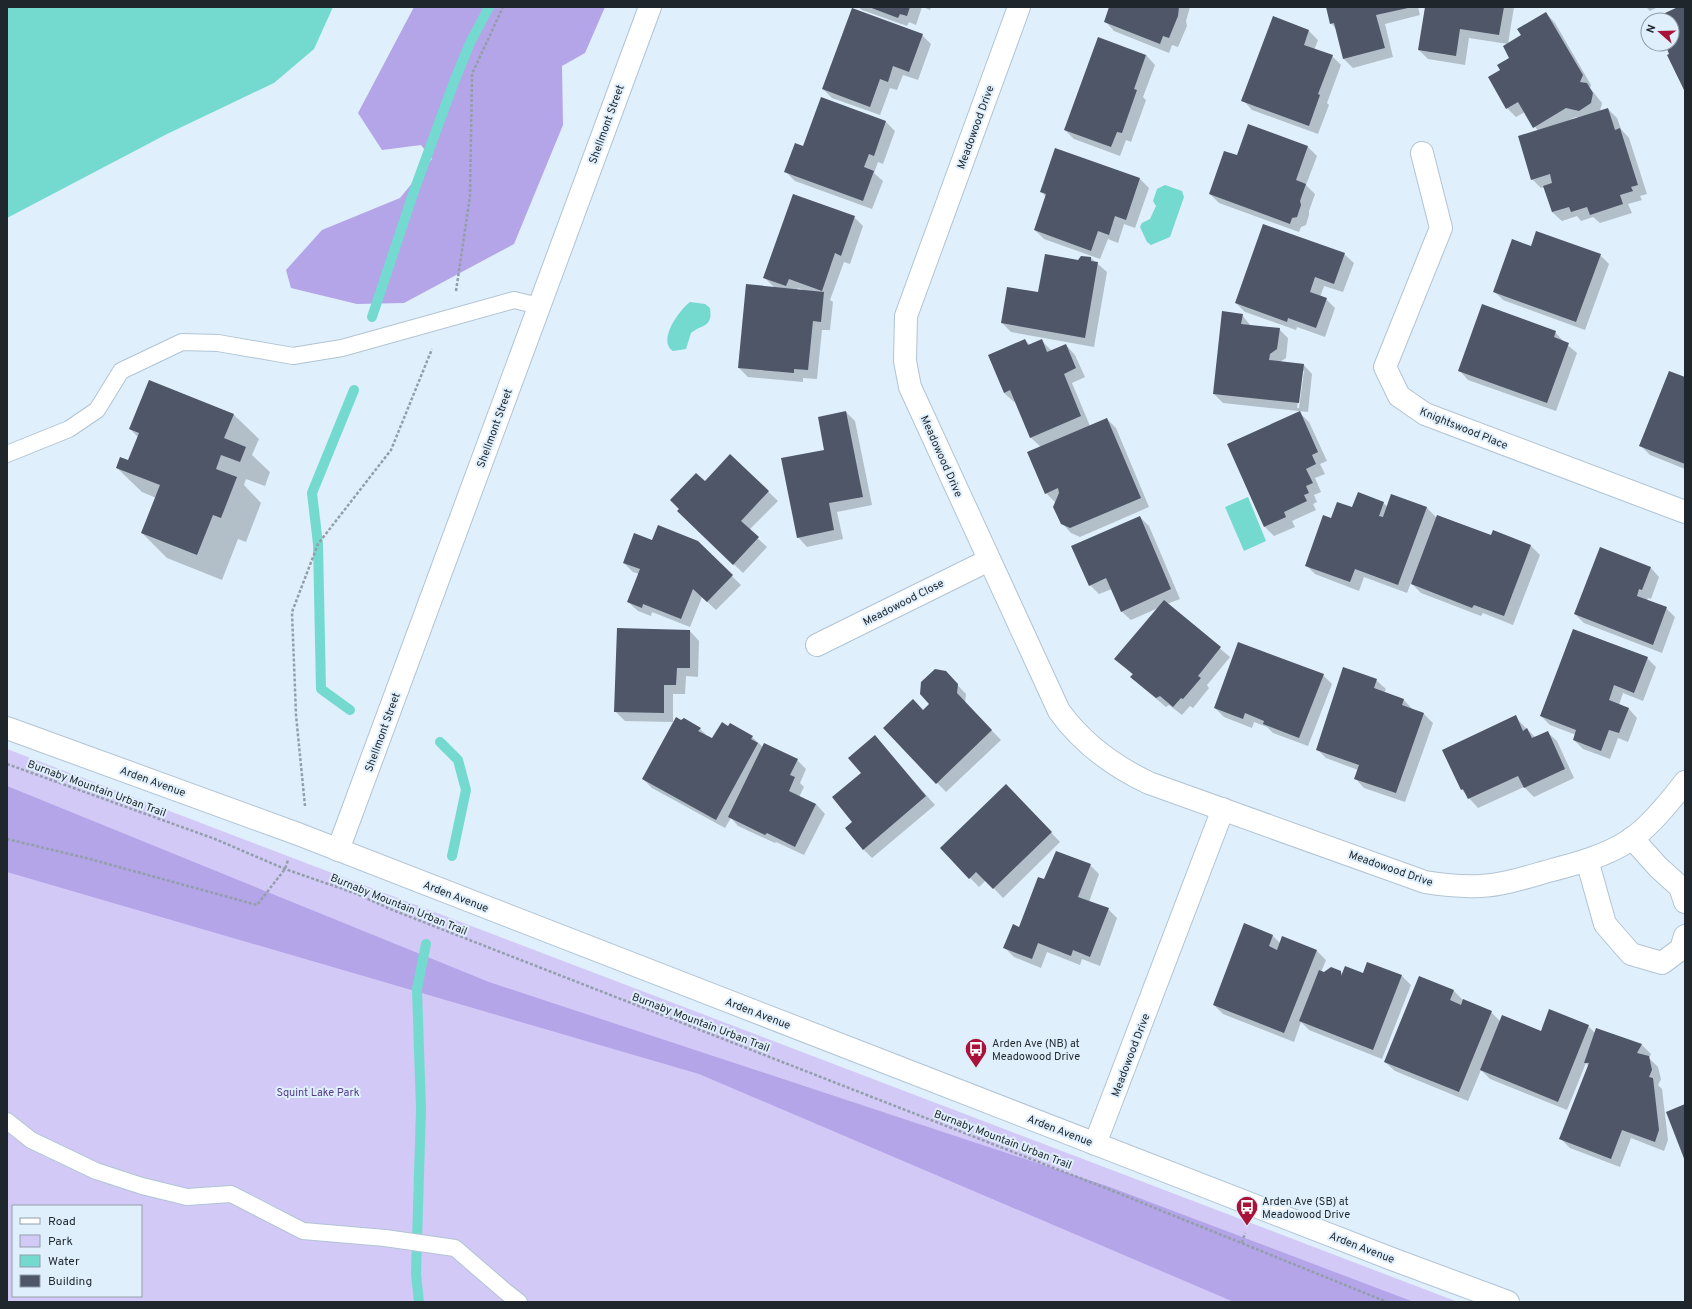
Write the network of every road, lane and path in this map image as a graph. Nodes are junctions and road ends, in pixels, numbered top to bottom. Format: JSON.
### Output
{"nodes":[{"id":1,"x":503,"y":7,"type":"edge"},
{"id":2,"x":650,"y":7,"type":"edge"},
{"id":3,"x":1019,"y":7,"type":"edge"},
{"id":4,"x":1422,"y":153,"type":"dead end"},
{"id":5,"x":455,"y":298,"type":"dead end"},
{"id":6,"x":539,"y":306,"type":"junction"},
{"id":7,"x":434,"y":343,"type":"dead end"},
{"id":8,"x":7,"y":454,"type":"edge"},
{"id":9,"x":1685,"y":512,"type":"edge"},
{"id":10,"x":989,"y":560,"type":"junction"},
{"id":11,"x":818,"y":645,"type":"dead end"},
{"id":12,"x":7,"y":728,"type":"edge"},
{"id":13,"x":7,"y":764,"type":"edge"},
{"id":14,"x":1685,"y":782,"type":"edge"},
{"id":15,"x":305,"y":807,"type":"dead end"},
{"id":16,"x":1223,"y":809,"type":"junction"},
{"id":17,"x":1632,"y":838,"type":"junction"},
{"id":18,"x":7,"y":839,"type":"edge"},
{"id":19,"x":338,"y":850,"type":"junction"},
{"id":20,"x":290,"y":856,"type":"dead end"},
{"id":21,"x":1587,"y":860,"type":"junction"},
{"id":22,"x":285,"y":869,"type":"junction"},
{"id":23,"x":1685,"y":902,"type":"edge"},
{"id":24,"x":1685,"y":936,"type":"edge"},
{"id":25,"x":7,"y":1121,"type":"edge"},
{"id":26,"x":1095,"y":1144,"type":"junction"},
{"id":27,"x":1247,"y":1227,"type":"dead end"},
{"id":28,"x":1242,"y":1243,"type":"junction"},
{"id":29,"x":520,"y":1302,"type":"edge"},
{"id":30,"x":1387,"y":1302,"type":"edge"},
{"id":31,"x":1508,"y":1302,"type":"edge"}],
"edges":[{"from":1,"to":5,"type":"path"},
{"from":2,"to":6,"type":"street","name":"Shellmont Street"},
{"from":3,"to":10,"type":"street","name":"Meadowood Drive"},
{"from":4,"to":9,"type":"street","name":"Knightswood Place"},
{"from":6,"to":8,"type":"lane"},
{"from":6,"to":19,"type":"street","name":"Shellmont Street"},
{"from":7,"to":15,"type":"path"},
{"from":10,"to":11,"type":"street","name":"Meadowood Close"},
{"from":10,"to":16,"type":"street","name":"Meadowood Drive"},
{"from":12,"to":19,"type":"street","name":"Arden Avenue"},
{"from":13,"to":22,"type":"path","name":"Burnaby Mountain Urban Trail"},
{"from":14,"to":17,"type":"street","name":"Meadowood Drive"},
{"from":16,"to":21,"type":"street","name":"Meadowood Drive"},
{"from":16,"to":26,"type":"street","name":"Meadowood Drive"},
{"from":17,"to":21,"type":"street","name":"Meadowood Drive"},
{"from":17,"to":23,"type":"street"},
{"from":18,"to":22,"type":"path"},
{"from":19,"to":26,"type":"street","name":"Arden Avenue"},
{"from":20,"to":22,"type":"path"},
{"from":21,"to":24,"type":"street"},
{"from":22,"to":28,"type":"path","name":"Burnaby Mountain Urban Trail"},
{"from":25,"to":29,"type":"lane"},
{"from":26,"to":31,"type":"street","name":"Arden Avenue"},
{"from":27,"to":28,"type":"path"},
{"from":28,"to":30,"type":"path","name":"Burnaby Mountain Urban Trail"}]}
